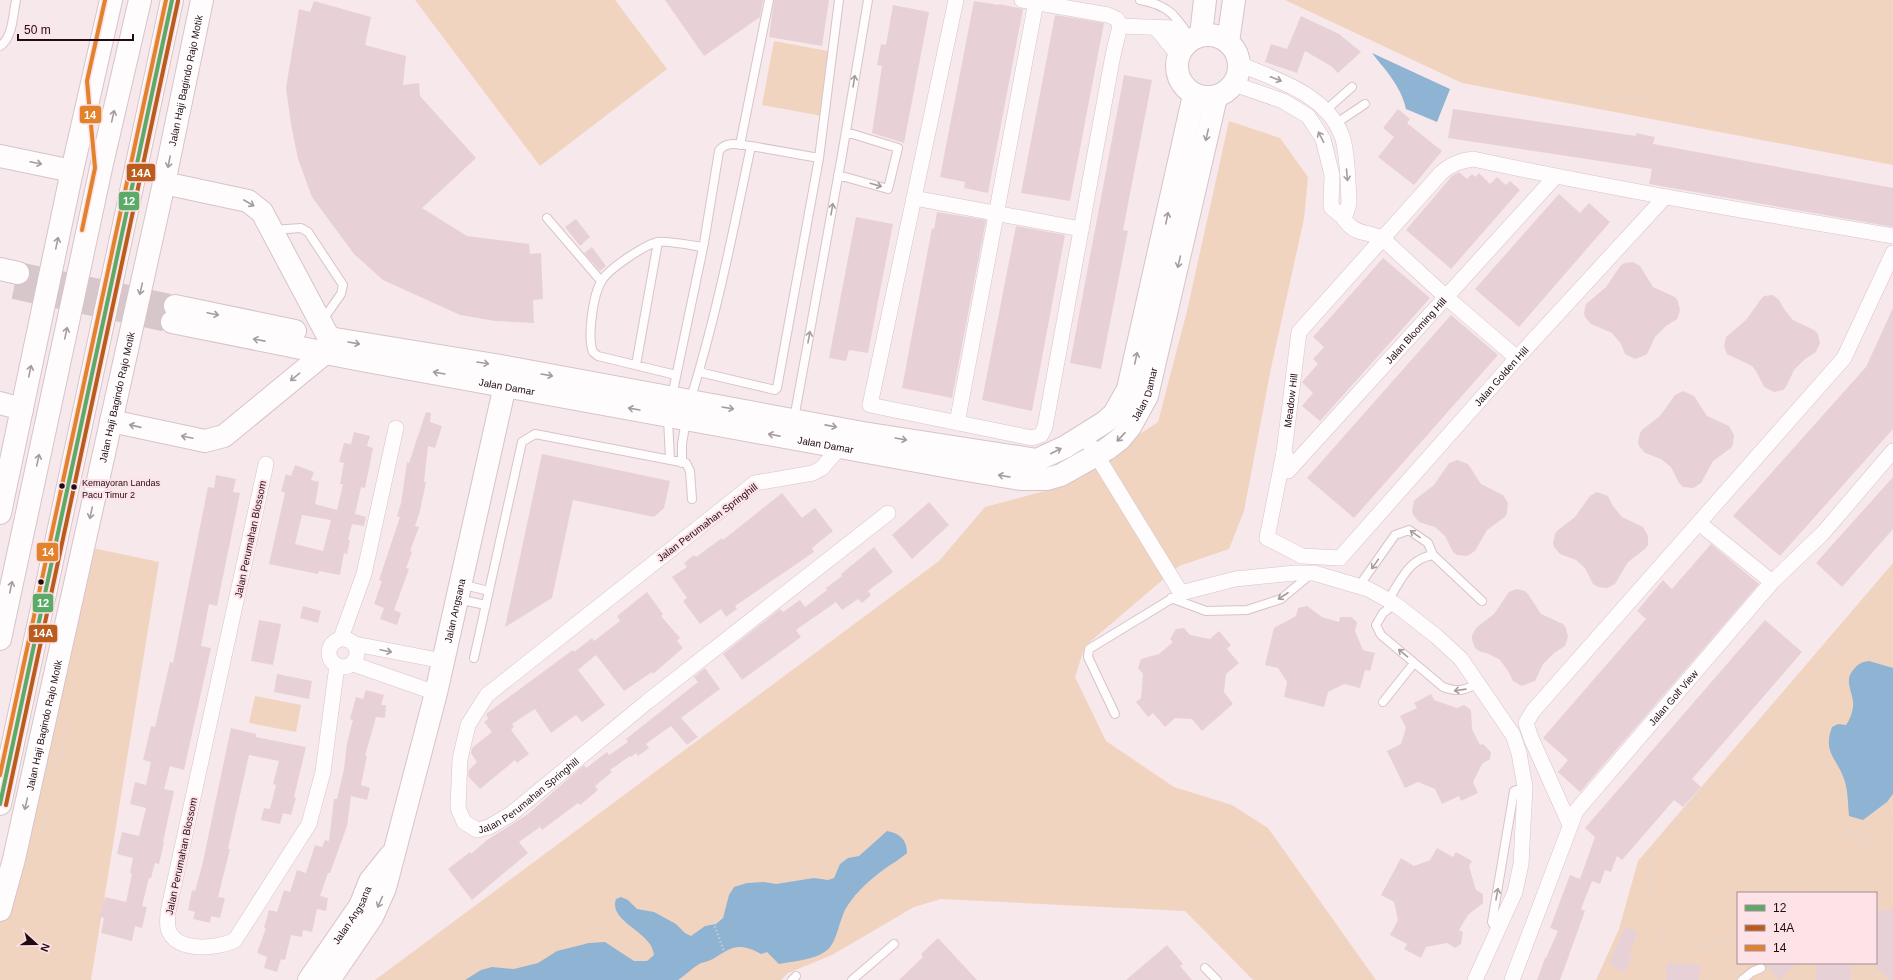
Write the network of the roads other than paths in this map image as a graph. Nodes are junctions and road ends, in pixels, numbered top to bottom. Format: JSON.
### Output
{"nodes":[{"id":1,"x":16,"y":0,"type":"edge"},
{"id":2,"x":111,"y":0,"type":"edge"},
{"id":3,"x":140,"y":0,"type":"edge"},
{"id":4,"x":172,"y":0,"type":"edge"},
{"id":5,"x":202,"y":0,"type":"edge"},
{"id":6,"x":769,"y":0,"type":"edge"},
{"id":7,"x":839,"y":0,"type":"edge"},
{"id":8,"x":868,"y":0,"type":"edge"},
{"id":9,"x":956,"y":0,"type":"edge"},
{"id":10,"x":1140,"y":0,"type":"edge"},
{"id":11,"x":1169,"y":0,"type":"edge"},
{"id":12,"x":1205,"y":0,"type":"edge"},
{"id":13,"x":1234,"y":0,"type":"edge"},
{"id":14,"x":1029,"y":1,"type":"edge"},
{"id":15,"x":1167,"y":9,"type":"junction"},
{"id":16,"x":1120,"y":26,"type":"junction"},
{"id":17,"x":1228,"y":42,"type":"junction"},
{"id":18,"x":1189,"y":43,"type":"junction"},
{"id":19,"x":0,"y":46,"type":"edge"},
{"id":20,"x":160,"y":58,"type":"junction"},
{"id":21,"x":1237,"y":74,"type":"junction"},
{"id":22,"x":93,"y":82,"type":"junction"},
{"id":23,"x":1352,"y":87,"type":"dead end"},
{"id":24,"x":182,"y":94,"type":"junction"},
{"id":25,"x":1194,"y":95,"type":"junction"},
{"id":26,"x":1216,"y":97,"type":"junction"},
{"id":27,"x":1365,"y":104,"type":"dead end"},
{"id":28,"x":1326,"y":110,"type":"junction"},
{"id":29,"x":1335,"y":124,"type":"junction"},
{"id":30,"x":846,"y":132,"type":"junction"},
{"id":31,"x":740,"y":145,"type":"junction"},
{"id":32,"x":751,"y":146,"type":"junction"},
{"id":33,"x":0,"y":156,"type":"edge"},
{"id":34,"x":819,"y":158,"type":"junction"},
{"id":35,"x":101,"y":168,"type":"junction"},
{"id":36,"x":72,"y":171,"type":"junction"},
{"id":37,"x":838,"y":175,"type":"junction"},
{"id":38,"x":1555,"y":177,"type":"junction"},
{"id":39,"x":164,"y":182,"type":"junction"},
{"id":40,"x":1665,"y":197,"type":"junction"},
{"id":41,"x":914,"y":198,"type":"junction"},
{"id":42,"x":997,"y":214,"type":"junction"},
{"id":43,"x":1341,"y":215,"type":"junction"},
{"id":44,"x":548,"y":218,"type":"dead end"},
{"id":45,"x":1081,"y":229,"type":"junction"},
{"id":46,"x":272,"y":230,"type":"junction"},
{"id":47,"x":1893,"y":236,"type":"edge"},
{"id":48,"x":1382,"y":238,"type":"junction"},
{"id":49,"x":658,"y":242,"type":"junction"},
{"id":50,"x":703,"y":247,"type":"junction"},
{"id":51,"x":1893,"y":253,"type":"edge"},
{"id":52,"x":601,"y":281,"type":"junction"},
{"id":53,"x":1446,"y":297,"type":"junction"},
{"id":54,"x":173,"y":314,"type":"tunnel mouth"},
{"id":55,"x":325,"y":338,"type":"junction"},
{"id":56,"x":1517,"y":358,"type":"junction"},
{"id":57,"x":636,"y":365,"type":"junction"},
{"id":58,"x":699,"y":372,"type":"junction"},
{"id":59,"x":676,"y":375,"type":"junction"},
{"id":60,"x":507,"y":377,"type":"junction"},
{"id":61,"x":0,"y":403,"type":"edge"},
{"id":62,"x":679,"y":408,"type":"junction"},
{"id":63,"x":22,"y":409,"type":"junction"},
{"id":64,"x":111,"y":421,"type":"junction"},
{"id":65,"x":957,"y":423,"type":"junction"},
{"id":66,"x":796,"y":426,"type":"junction"},
{"id":67,"x":396,"y":428,"type":"dead end"},
{"id":68,"x":1084,"y":435,"type":"junction"},
{"id":69,"x":854,"y":443,"type":"junction"},
{"id":70,"x":1893,"y":451,"type":"edge"},
{"id":71,"x":1284,"y":452,"type":"junction"},
{"id":72,"x":1096,"y":455,"type":"junction"},
{"id":73,"x":670,"y":460,"type":"junction"},
{"id":74,"x":682,"y":462,"type":"junction"},
{"id":75,"x":1294,"y":463,"type":"junction"},
{"id":76,"x":266,"y":464,"type":"dead end"},
{"id":77,"x":1278,"y":484,"type":"junction"},
{"id":78,"x":692,"y":499,"type":"dead end"},
{"id":79,"x":0,"y":513,"type":"edge"},
{"id":80,"x":888,"y":513,"type":"dead end"},
{"id":81,"x":1699,"y":523,"type":"junction"},
{"id":82,"x":1433,"y":555,"type":"junction"},
{"id":83,"x":1340,"y":558,"type":"joint"},
{"id":84,"x":1314,"y":573,"type":"junction"},
{"id":85,"x":1772,"y":582,"type":"junction"},
{"id":86,"x":1359,"y":586,"type":"junction"},
{"id":87,"x":459,"y":591,"type":"junction"},
{"id":88,"x":489,"y":591,"type":"junction"},
{"id":89,"x":1176,"y":596,"type":"junction"},
{"id":90,"x":1482,"y":601,"type":"dead end"},
{"id":91,"x":1392,"y":602,"type":"junction"},
{"id":92,"x":486,"y":606,"type":"junction"},
{"id":93,"x":341,"y":638,"type":"junction"},
{"id":94,"x":0,"y":639,"type":"edge"},
{"id":95,"x":355,"y":644,"type":"junction"},
{"id":96,"x":474,"y":658,"type":"dead end"},
{"id":97,"x":443,"y":661,"type":"junction"},
{"id":98,"x":1414,"y":663,"type":"junction"},
{"id":99,"x":353,"y":664,"type":"junction"},
{"id":100,"x":337,"y":666,"type":"junction"},
{"id":101,"x":1476,"y":684,"type":"junction"},
{"id":102,"x":436,"y":693,"type":"junction"},
{"id":103,"x":1383,"y":702,"type":"dead end"},
{"id":104,"x":1115,"y":714,"type":"dead end"},
{"id":105,"x":0,"y":804,"type":"edge"},
{"id":106,"x":1570,"y":825,"type":"junction"},
{"id":107,"x":394,"y":851,"type":"junction"},
{"id":108,"x":0,"y":910,"type":"edge"},
{"id":109,"x":894,"y":944,"type":"dead end"},
{"id":110,"x":1205,"y":968,"type":"dead end"},
{"id":111,"x":1761,"y":968,"type":"dead end"},
{"id":112,"x":309,"y":980,"type":"edge"},
{"id":113,"x":329,"y":980,"type":"edge"},
{"id":114,"x":852,"y":980,"type":"edge"},
{"id":115,"x":1217,"y":980,"type":"edge"},
{"id":116,"x":1475,"y":980,"type":"edge"},
{"id":117,"x":1512,"y":980,"type":"edge"},
{"id":118,"x":1742,"y":980,"type":"edge"}],
"edges":[{"from":1,"to":19,"type":"lane"},
{"from":2,"to":22,"type":"main road"},
{"from":35,"to":3,"type":"main road","one_way":true},
{"from":4,"to":20,"type":"main road"},
{"from":5,"to":24,"type":"main road","name":"Jalan Haji Bagindo Rajo Motik"},
{"from":6,"to":31,"type":"lane"},
{"from":7,"to":34,"type":"lane"},
{"from":30,"to":8,"type":"lane","one_way":true},
{"from":9,"to":41,"type":"street"},
{"from":10,"to":15,"type":"lane"},
{"from":11,"to":15,"type":"lane"},
{"from":12,"to":18,"type":"main road"},
{"from":13,"to":17,"type":"main road"},
{"from":14,"to":16,"type":"street"},
{"from":14,"to":42,"type":"street"},
{"from":15,"to":18,"type":"lane"},
{"from":16,"to":18,"type":"street"},
{"from":16,"to":45,"type":"street"},
{"from":17,"to":18,"type":"main road"},
{"from":17,"to":21,"type":"main road"},
{"from":18,"to":25,"type":"main road"},
{"from":20,"to":24,"type":"main road"},
{"from":20,"to":105,"type":"main road"},
{"from":21,"to":26,"type":"main road"},
{"from":21,"to":28,"type":"street","one_way":true},
{"from":43,"to":21,"type":"street","one_way":true},
{"from":22,"to":35,"type":"main road"},
{"from":22,"to":36,"type":"main road"},
{"from":23,"to":28,"type":"lane"},
{"from":24,"to":39,"type":"main road","name":"Jalan Haji Bagindo Rajo Motik","one_way":true},
{"from":25,"to":26,"type":"main road"},
{"from":68,"to":25,"type":"main road","name":"Jalan Damar","one_way":true},
{"from":26,"to":72,"type":"main road","name":"Jalan Damar","one_way":true},
{"from":27,"to":29,"type":"lane"},
{"from":28,"to":29,"type":"street"},
{"from":29,"to":43,"type":"street","one_way":true},
{"from":30,"to":37,"type":"lane"},
{"from":37,"to":30,"type":"lane","one_way":true},
{"from":31,"to":32,"type":"lane"},
{"from":31,"to":50,"type":"lane"},
{"from":32,"to":34,"type":"lane"},
{"from":32,"to":58,"type":"lane"},
{"from":33,"to":36,"type":"main road","one_way":true},
{"from":34,"to":58,"type":"lane"},
{"from":94,"to":35,"type":"main road","one_way":true},
{"from":63,"to":36,"type":"main road","one_way":true},
{"from":66,"to":37,"type":"lane","one_way":true},
{"from":38,"to":40,"type":"street"},
{"from":38,"to":48,"type":"street"},
{"from":38,"to":53,"type":"street","name":"Jalan Blooming Hill"},
{"from":39,"to":46,"type":"main road","one_way":true},
{"from":39,"to":64,"type":"main road","name":"Jalan Haji Bagindo Rajo Motik","one_way":true},
{"from":40,"to":47,"type":"street"},
{"from":40,"to":56,"type":"street","name":"Jalan Golden Hill"},
{"from":41,"to":42,"type":"street"},
{"from":41,"to":65,"type":"street"},
{"from":42,"to":45,"type":"street"},
{"from":42,"to":65,"type":"street"},
{"from":43,"to":48,"type":"street"},
{"from":44,"to":52,"type":"lane"},
{"from":45,"to":65,"type":"street"},
{"from":46,"to":55,"type":"main road"},
{"from":46,"to":55,"type":"lane"},
{"from":48,"to":53,"type":"street"},
{"from":48,"to":71,"type":"street","name":"Meadow Hill"},
{"from":49,"to":50,"type":"lane"},
{"from":49,"to":52,"type":"lane"},
{"from":49,"to":57,"type":"lane"},
{"from":50,"to":59,"type":"lane"},
{"from":51,"to":81,"type":"street"},
{"from":52,"to":57,"type":"lane"},
{"from":53,"to":56,"type":"street"},
{"from":53,"to":75,"type":"street","name":"Jalan Blooming Hill"},
{"from":54,"to":55,"type":"main road","name":"Jalan Damar"},
{"from":55,"to":60,"type":"main road","name":"Jalan Damar"},
{"from":55,"to":64,"type":"main road","one_way":true},
{"from":56,"to":83,"type":"street","name":"Jalan Golden Hill"},
{"from":57,"to":59,"type":"lane"},
{"from":58,"to":62,"type":"lane"},
{"from":59,"to":62,"type":"lane"},
{"from":60,"to":62,"type":"main road","name":"Jalan Damar"},
{"from":60,"to":87,"type":"main road","name":"Jalan Angsana"},
{"from":61,"to":63,"type":"main road"},
{"from":62,"to":66,"type":"main road","name":"Jalan Damar"},
{"from":62,"to":73,"type":"lane"},
{"from":62,"to":74,"type":"lane"},
{"from":63,"to":79,"type":"main road"},
{"from":64,"to":108,"type":"main road","name":"Jalan Haji Bagindo Rajo Motik","one_way":true},
{"from":66,"to":69,"type":"main road","name":"Jalan Damar"},
{"from":67,"to":93,"type":"street"},
{"from":69,"to":68,"type":"main road","name":"Jalan Damar","one_way":true},
{"from":68,"to":72,"type":"street"},
{"from":72,"to":69,"type":"main road","name":"Jalan Damar","one_way":true},
{"from":69,"to":80,"type":"street","name":"Jalan Perumahan Springhill"},
{"from":70,"to":85,"type":"street","name":"Jalan Golf View"},
{"from":71,"to":75,"type":"street"},
{"from":71,"to":77,"type":"street","name":"Meadow Hill"},
{"from":72,"to":89,"type":"street"},
{"from":73,"to":74,"type":"lane"},
{"from":73,"to":88,"type":"lane"},
{"from":74,"to":78,"type":"lane"},
{"from":75,"to":77,"type":"street","name":"Jalan Blooming Hill"},
{"from":76,"to":100,"type":"street","name":"Jalan Perumahan Blossom"},
{"from":77,"to":83,"type":"street","name":"Meadow Hill"},
{"from":81,"to":85,"type":"street"},
{"from":81,"to":106,"type":"street"},
{"from":82,"to":86,"type":"lane","one_way":true},
{"from":82,"to":90,"type":"lane"},
{"from":82,"to":91,"type":"lane"},
{"from":84,"to":86,"type":"street"},
{"from":84,"to":89,"type":"street"},
{"from":84,"to":89,"type":"lane","one_way":true},
{"from":85,"to":106,"type":"street","name":"Jalan Golf View"},
{"from":86,"to":91,"type":"street"},
{"from":87,"to":88,"type":"lane"},
{"from":87,"to":92,"type":"lane"},
{"from":87,"to":97,"type":"main road","name":"Jalan Angsana"},
{"from":88,"to":92,"type":"lane"},
{"from":89,"to":104,"type":"lane"},
{"from":98,"to":91,"type":"lane","one_way":true},
{"from":91,"to":101,"type":"street"},
{"from":92,"to":96,"type":"lane"},
{"from":93,"to":95,"type":"street"},
{"from":93,"to":100,"type":"street"},
{"from":95,"to":97,"type":"street","one_way":true},
{"from":95,"to":99,"type":"street"},
{"from":97,"to":102,"type":"main road","name":"Jalan Angsana"},
{"from":101,"to":98,"type":"lane","one_way":true},
{"from":98,"to":103,"type":"lane"},
{"from":99,"to":100,"type":"street"},
{"from":99,"to":102,"type":"street"},
{"from":101,"to":116,"type":"street"},
{"from":102,"to":107,"type":"main road","name":"Jalan Angsana"},
{"from":106,"to":117,"type":"street","name":"Jalan Golf View"},
{"from":107,"to":112,"type":"main road","name":"Jalan Angsana"},
{"from":107,"to":113,"type":"main road","name":"Jalan Angsana","one_way":true},
{"from":109,"to":114,"type":"lane"},
{"from":110,"to":115,"type":"lane"},
{"from":111,"to":118,"type":"lane"}]}
